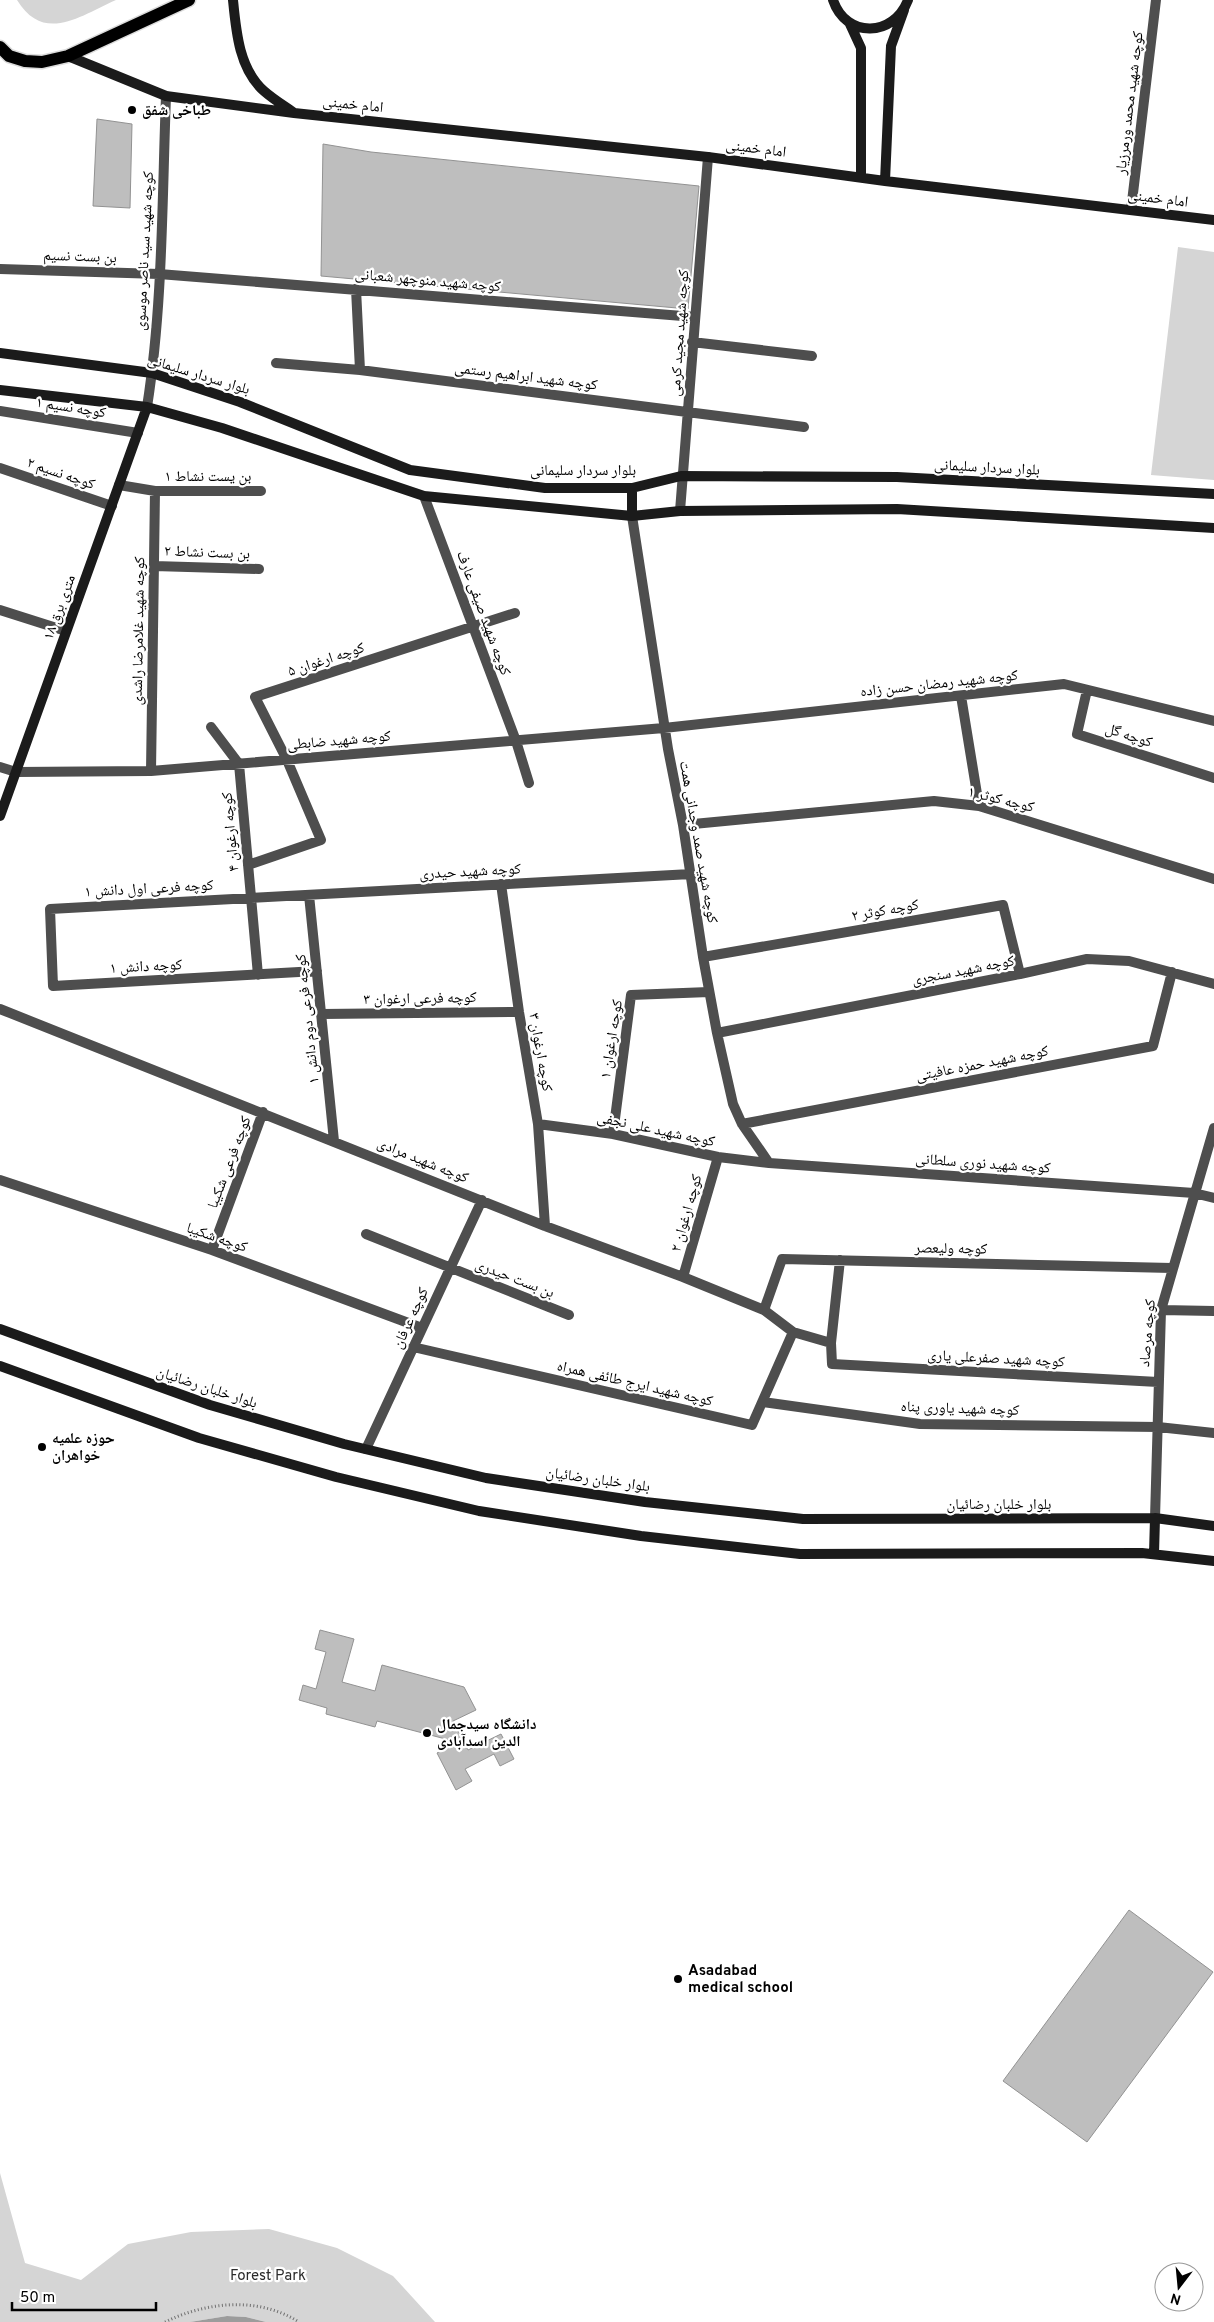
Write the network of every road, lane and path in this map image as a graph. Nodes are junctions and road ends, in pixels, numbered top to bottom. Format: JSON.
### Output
{"nodes":[{"id":1,"x":189,"y":0,"type":"edge"},
{"id":2,"x":233,"y":0,"type":"edge"},
{"id":3,"x":833,"y":0,"type":"edge"},
{"id":4,"x":908,"y":0,"type":"edge"},
{"id":5,"x":1156,"y":0,"type":"edge"},
{"id":6,"x":904,"y":10,"type":"junction"},
{"id":7,"x":849,"y":22,"type":"junction"},
{"id":8,"x":3,"y":55,"type":"edge"},
{"id":9,"x":68,"y":56,"type":"junction"},
{"id":10,"x":166,"y":96,"type":"junction"},
{"id":11,"x":294,"y":112,"type":"junction"},
{"id":12,"x":708,"y":157,"type":"junction"},
{"id":13,"x":861,"y":177,"type":"junction"},
{"id":14,"x":885,"y":181,"type":"junction"},
{"id":15,"x":1131,"y":210,"type":"junction"},
{"id":16,"x":1214,"y":220,"type":"edge"},
{"id":17,"x":0,"y":269,"type":"edge"},
{"id":18,"x":159,"y":274,"type":"junction"},
{"id":19,"x":356,"y":289,"type":"junction"},
{"id":20,"x":695,"y":317,"type":"junction"},
{"id":21,"x":692,"y":342,"type":"junction"},
{"id":22,"x":0,"y":353,"type":"edge"},
{"id":23,"x":812,"y":356,"type":"dead end"},
{"id":24,"x":276,"y":363,"type":"dead end"},
{"id":25,"x":360,"y":370,"type":"junction"},
{"id":26,"x":152,"y":372,"type":"junction"},
{"id":27,"x":0,"y":390,"type":"edge"},
{"id":28,"x":147,"y":408,"type":"junction"},
{"id":29,"x":0,"y":411,"type":"edge"},
{"id":30,"x":689,"y":411,"type":"junction"},
{"id":31,"x":804,"y":427,"type":"dead end"},
{"id":32,"x":138,"y":433,"type":"junction"},
{"id":33,"x":0,"y":468,"type":"edge"},
{"id":34,"x":681,"y":476,"type":"junction"},
{"id":35,"x":119,"y":485,"type":"junction"},
{"id":36,"x":632,"y":488,"type":"junction"},
{"id":37,"x":155,"y":491,"type":"junction"},
{"id":38,"x":261,"y":491,"type":"dead end"},
{"id":39,"x":1214,"y":494,"type":"edge"},
{"id":40,"x":424,"y":496,"type":"junction"},
{"id":41,"x":112,"y":506,"type":"junction"},
{"id":42,"x":680,"y":512,"type":"junction"},
{"id":43,"x":632,"y":516,"type":"junction"},
{"id":44,"x":1214,"y":528,"type":"edge"},
{"id":45,"x":154,"y":566,"type":"junction"},
{"id":46,"x":259,"y":569,"type":"dead end"},
{"id":47,"x":0,"y":610,"type":"edge"},
{"id":48,"x":515,"y":613,"type":"dead end"},
{"id":49,"x":473,"y":627,"type":"junction"},
{"id":50,"x":66,"y":632,"type":"junction"},
{"id":51,"x":1087,"y":690,"type":"junction"},
{"id":52,"x":961,"y":696,"type":"junction"},
{"id":53,"x":1214,"y":721,"type":"edge"},
{"id":54,"x":211,"y":726,"type":"dead end"},
{"id":55,"x":664,"y":728,"type":"junction"},
{"id":56,"x":516,"y":741,"type":"junction"},
{"id":57,"x":287,"y":760,"type":"junction"},
{"id":58,"x":239,"y":764,"type":"junction"},
{"id":59,"x":0,"y":767,"type":"edge"},
{"id":60,"x":151,"y":771,"type":"junction"},
{"id":61,"x":16,"y":772,"type":"junction"},
{"id":62,"x":1214,"y":778,"type":"edge"},
{"id":63,"x":529,"y":783,"type":"dead end"},
{"id":64,"x":979,"y":806,"type":"junction"},
{"id":65,"x":0,"y":816,"type":"edge"},
{"id":66,"x":683,"y":825,"type":"junction"},
{"id":67,"x":248,"y":866,"type":"junction"},
{"id":68,"x":691,"y":874,"type":"junction"},
{"id":69,"x":1214,"y":879,"type":"edge"},
{"id":70,"x":501,"y":884,"type":"junction"},
{"id":71,"x":309,"y":895,"type":"junction"},
{"id":72,"x":250,"y":898,"type":"junction"},
{"id":73,"x":50,"y":909,"type":"joint"},
{"id":74,"x":703,"y":957,"type":"junction"},
{"id":75,"x":317,"y":971,"type":"junction"},
{"id":76,"x":1172,"y":972,"type":"junction"},
{"id":77,"x":1020,"y":974,"type":"junction"},
{"id":78,"x":258,"y":975,"type":"junction"},
{"id":79,"x":1214,"y":984,"type":"edge"},
{"id":80,"x":709,"y":992,"type":"junction"},
{"id":81,"x":0,"y":1009,"type":"edge"},
{"id":82,"x":519,"y":1012,"type":"junction"},
{"id":83,"x":322,"y":1014,"type":"junction"},
{"id":84,"x":717,"y":1033,"type":"junction"},
{"id":85,"x":264,"y":1112,"type":"junction"},
{"id":86,"x":538,"y":1124,"type":"junction"},
{"id":87,"x":742,"y":1124,"type":"junction"},
{"id":88,"x":1214,"y":1128,"type":"edge"},
{"id":89,"x":613,"y":1134,"type":"junction"},
{"id":90,"x":334,"y":1141,"type":"junction"},
{"id":91,"x":718,"y":1157,"type":"junction"},
{"id":92,"x":769,"y":1163,"type":"junction"},
{"id":93,"x":0,"y":1180,"type":"edge"},
{"id":94,"x":1194,"y":1193,"type":"junction"},
{"id":95,"x":1214,"y":1198,"type":"edge"},
{"id":96,"x":482,"y":1200,"type":"junction"},
{"id":97,"x":545,"y":1226,"type":"junction"},
{"id":98,"x":366,"y":1234,"type":"dead end"},
{"id":99,"x":212,"y":1250,"type":"junction"},
{"id":100,"x":840,"y":1260,"type":"junction"},
{"id":101,"x":1172,"y":1268,"type":"junction"},
{"id":102,"x":450,"y":1269,"type":"junction"},
{"id":103,"x":683,"y":1277,"type":"junction"},
{"id":104,"x":764,"y":1310,"type":"junction"},
{"id":105,"x":1161,"y":1310,"type":"junction"},
{"id":106,"x":1214,"y":1311,"type":"edge"},
{"id":107,"x":569,"y":1315,"type":"dead end"},
{"id":108,"x":422,"y":1328,"type":"junction"},
{"id":109,"x":0,"y":1329,"type":"edge"},
{"id":110,"x":793,"y":1332,"type":"junction"},
{"id":111,"x":831,"y":1343,"type":"junction"},
{"id":112,"x":413,"y":1347,"type":"junction"},
{"id":113,"x":0,"y":1366,"type":"edge"},
{"id":114,"x":1158,"y":1382,"type":"junction"},
{"id":115,"x":763,"y":1402,"type":"junction"},
{"id":116,"x":1158,"y":1427,"type":"junction"},
{"id":117,"x":1214,"y":1433,"type":"edge"},
{"id":118,"x":366,"y":1449,"type":"junction"},
{"id":119,"x":1155,"y":1518,"type":"junction"},
{"id":120,"x":1214,"y":1526,"type":"edge"},
{"id":121,"x":1154,"y":1554,"type":"junction"},
{"id":122,"x":1214,"y":1561,"type":"edge"},
{"id":123,"x":165,"y":2322,"type":"edge"},
{"id":124,"x":299,"y":2322,"type":"edge"}],
"edges":[{"from":1,"to":9,"type":"main road"},
{"from":2,"to":11,"type":"main road"},
{"from":3,"to":7,"type":"main road"},
{"from":4,"to":6,"type":"main road"},
{"from":5,"to":15,"type":"street","name":"کوچه شهید محمد ورمرزیار"},
{"from":6,"to":7,"type":"main road"},
{"from":6,"to":14,"type":"main road"},
{"from":7,"to":13,"type":"main road"},
{"from":8,"to":9,"type":"main road"},
{"from":9,"to":10,"type":"main road","name":"امام خمینی"},
{"from":10,"to":11,"type":"main road","name":"امام خمینی"},
{"from":10,"to":18,"type":"street","name":"کوچه شهید سید ناصر موسوی"},
{"from":11,"to":12,"type":"main road","name":"امام خمینی"},
{"from":12,"to":13,"type":"main road","name":"امام خمینی"},
{"from":12,"to":20,"type":"street","name":"کوچه شهید مجید کرمی"},
{"from":13,"to":14,"type":"main road","name":"امام خمینی"},
{"from":14,"to":15,"type":"main road","name":"امام خمینی"},
{"from":15,"to":16,"type":"main road","name":"امام خمینی"},
{"from":17,"to":18,"type":"street","name":"بن بست نسیم"},
{"from":18,"to":19,"type":"street","name":"کوچه شهید منوچهر شعبانی"},
{"from":18,"to":26,"type":"street","name":"کوچه شهید سید ناصر موسوی"},
{"from":19,"to":20,"type":"street","name":"کوچه شهید منوچهر شعبانی"},
{"from":19,"to":25,"type":"street"},
{"from":20,"to":21,"type":"street","name":"کوچه شهید مجید کرمی"},
{"from":21,"to":23,"type":"street"},
{"from":21,"to":30,"type":"street","name":"کوچه شهید مجید کرمی"},
{"from":22,"to":26,"type":"main road","name":"بلوار سردار سلیمانی"},
{"from":24,"to":25,"type":"street","name":"کوچه شهید ابراهیم رستمی"},
{"from":25,"to":30,"type":"street","name":"کوچه شهید ابراهیم رستمی"},
{"from":26,"to":28,"type":"street","name":"کوچه شهید سید ناصر موسوی"},
{"from":26,"to":36,"type":"main road","name":"بلوار سردار سلیمانی"},
{"from":27,"to":28,"type":"main road"},
{"from":28,"to":32,"type":"main road","name":"۱۸ متری برق"},
{"from":28,"to":40,"type":"main road"},
{"from":29,"to":32,"type":"street","name":"کوچه نسیم ۱"},
{"from":30,"to":31,"type":"street","name":"کوچه شهید ابراهیم رستمی"},
{"from":30,"to":34,"type":"street","name":"کوچه شهید مجید کرمی"},
{"from":32,"to":35,"type":"main road","name":"۱۸ متری برق"},
{"from":33,"to":41,"type":"street","name":"کوچه نسیم ۲"},
{"from":34,"to":36,"type":"main road","name":"بلوار سردار سلیمانی"},
{"from":34,"to":39,"type":"main road","name":"بلوار سردار سلیمانی"},
{"from":34,"to":42,"type":"street","name":"کوچه شهید مجید کرمی"},
{"from":35,"to":37,"type":"street","name":"بن یست نشاط ۱"},
{"from":35,"to":41,"type":"main road","name":"۱۸ متری برق"},
{"from":36,"to":43,"type":"main road"},
{"from":37,"to":38,"type":"street","name":"بن یست نشاط ۱"},
{"from":37,"to":45,"type":"street","name":"کوچه شهید غلامرضا راشدی"},
{"from":40,"to":43,"type":"main road"},
{"from":40,"to":49,"type":"street","name":"کوچه شهید صیفی عارف"},
{"from":41,"to":50,"type":"main road","name":"۱۸ متری برق"},
{"from":42,"to":43,"type":"main road"},
{"from":42,"to":44,"type":"main road"},
{"from":43,"to":55,"type":"street","name":"کوچه شهید صمد وجدانی همت"},
{"from":45,"to":46,"type":"street","name":"بن بست نشاط ۲"},
{"from":45,"to":60,"type":"street","name":"کوچه شهید غلامرضا راشدی"},
{"from":47,"to":50,"type":"street"},
{"from":48,"to":49,"type":"street"},
{"from":49,"to":56,"type":"street","name":"کوچه شهید صیفی عارف"},
{"from":49,"to":57,"type":"street","name":"کوچه ارغوان ۵"},
{"from":50,"to":61,"type":"main road","name":"۱۸ متری برق"},
{"from":51,"to":52,"type":"street","name":"کوچه شهید رمضان حسن زاده"},
{"from":51,"to":53,"type":"street","name":"کوچه شهید رمضان حسن زاده"},
{"from":51,"to":62,"type":"street","name":"کوچه گل"},
{"from":52,"to":55,"type":"street","name":"کوچه شهید رمضان حسن زاده"},
{"from":52,"to":64,"type":"street"},
{"from":54,"to":58,"type":"street"},
{"from":55,"to":56,"type":"street","name":"کوچه شهید ضابطی"},
{"from":55,"to":66,"type":"street","name":"کوچه شهید صمد وجدانی همت"},
{"from":56,"to":57,"type":"street","name":"کوچه شهید ضابطی"},
{"from":56,"to":63,"type":"street","name":"کوچه شهید صیفی عارف"},
{"from":57,"to":58,"type":"street","name":"کوچه شهید ضابطی"},
{"from":57,"to":67,"type":"street"},
{"from":58,"to":60,"type":"street","name":"کوچه شهید ضابطی"},
{"from":58,"to":67,"type":"street","name":"کوچه ارغوان ۴"},
{"from":59,"to":61,"type":"street","name":"کوچه شهید ضابطی"},
{"from":60,"to":61,"type":"street","name":"کوچه شهید ضابطی"},
{"from":61,"to":65,"type":"main road","name":"۱۸ متری برق"},
{"from":64,"to":66,"type":"street","name":"کوچه کوثر ۱"},
{"from":64,"to":69,"type":"street","name":"کوچه کوثر ۱"},
{"from":66,"to":68,"type":"street","name":"کوچه شهید صمد وجدانی همت"},
{"from":67,"to":72,"type":"street","name":"کوچه ارغوان ۴"},
{"from":68,"to":70,"type":"street","name":"کوچه شهید حیدری"},
{"from":68,"to":74,"type":"street","name":"کوچه شهید صمد وجدانی همت"},
{"from":70,"to":71,"type":"street","name":"کوچه شهید حیدری"},
{"from":70,"to":82,"type":"street","name":"کوچه ارغوان ۳"},
{"from":71,"to":72,"type":"street","name":"کوچه شهید حیدری"},
{"from":71,"to":75,"type":"street","name":"کوچه فرعی دوم دانش ۱"},
{"from":72,"to":73,"type":"street","name":"کوچه فرعی اول دانش ۱"},
{"from":72,"to":78,"type":"street","name":"کوچه ارغوان ۴"},
{"from":73,"to":78,"type":"street","name":"کوچه دانش ۱"},
{"from":74,"to":77,"type":"street","name":"کوچه کوثر ۲"},
{"from":74,"to":80,"type":"street","name":"کوچه شهید صمد وجدانی همت"},
{"from":75,"to":78,"type":"street","name":"کوچه دانش ۱"},
{"from":75,"to":83,"type":"street","name":"کوچه فرعی دوم دانش ۱"},
{"from":76,"to":77,"type":"street","name":"کوچه شهید سنجری"},
{"from":76,"to":79,"type":"street","name":"کوچه شهید سنجری"},
{"from":76,"to":87,"type":"street","name":"کوچه شهید حمزه عافیتی"},
{"from":77,"to":84,"type":"street","name":"کوچه شهید سنجری"},
{"from":80,"to":84,"type":"street","name":"کوچه شهید صمد وجدانی همت"},
{"from":80,"to":89,"type":"street","name":"کوچه ارغوان ۱"},
{"from":81,"to":85,"type":"street","name":"کوچه شهید مرادی"},
{"from":82,"to":83,"type":"street","name":"کوچه فرعی ارغوان ۳"},
{"from":82,"to":86,"type":"street","name":"کوچه ارغوان ۳"},
{"from":83,"to":90,"type":"street","name":"کوچه فرعی دوم دانش ۱"},
{"from":84,"to":87,"type":"street","name":"کوچه شهید صمد وجدانی همت"},
{"from":85,"to":90,"type":"street","name":"کوچه شهید مرادی"},
{"from":85,"to":99,"type":"street","name":"کوچه فرعی شکیبا"},
{"from":86,"to":89,"type":"street","name":"کوچه شهید علی نجفی"},
{"from":86,"to":97,"type":"street","name":"کوچه ارغوان ۳"},
{"from":87,"to":92,"type":"street","name":"کوچه شهید صمد وجدانی همت"},
{"from":88,"to":94,"type":"street","name":"کوچه مرصاد"},
{"from":89,"to":91,"type":"street","name":"کوچه شهید علی نجفی"},
{"from":90,"to":96,"type":"street","name":"کوچه شهید مرادی"},
{"from":91,"to":92,"type":"street","name":"کوچه شهید علی نجفی"},
{"from":91,"to":103,"type":"street","name":"کوچه ارغوان ۲"},
{"from":92,"to":94,"type":"street","name":"کوچه شهید نوری سلطانی"},
{"from":93,"to":99,"type":"street","name":"کوچه شکیبا"},
{"from":94,"to":95,"type":"street","name":"کوچه شهید نوری سلطانی"},
{"from":94,"to":101,"type":"street","name":"کوچه مرصاد"},
{"from":96,"to":97,"type":"street","name":"کوچه شهید مرادی"},
{"from":96,"to":102,"type":"street","name":"کوچه عرفان"},
{"from":97,"to":103,"type":"street","name":"کوچه شهید مرادی"},
{"from":98,"to":102,"type":"street","name":"بن بست حیدری"},
{"from":99,"to":108,"type":"street","name":"کوچه شکیبا"},
{"from":100,"to":101,"type":"street","name":"کوچه ولیعصر"},
{"from":100,"to":104,"type":"street","name":"کوچه ولیعصر"},
{"from":100,"to":111,"type":"street"},
{"from":101,"to":105,"type":"street","name":"کوچه مرصاد"},
{"from":102,"to":107,"type":"street","name":"بن بست حیدری"},
{"from":102,"to":108,"type":"street","name":"کوچه عرفان"},
{"from":103,"to":104,"type":"street","name":"کوچه شهید مرادی"},
{"from":104,"to":110,"type":"street","name":"کوچه شهید مرادی"},
{"from":105,"to":106,"type":"street"},
{"from":105,"to":114,"type":"street","name":"کوچه مرصاد"},
{"from":108,"to":112,"type":"street","name":"کوچه عرفان"},
{"from":109,"to":118,"type":"main road","name":"بلوار خلبان رضائیان"},
{"from":110,"to":111,"type":"street","name":"کوچه شهید مرادی"},
{"from":110,"to":115,"type":"street","name":"کوچه شهید ایرج طائفی همراه"},
{"from":111,"to":114,"type":"street","name":"کوچه شهید صفرعلی یاری"},
{"from":112,"to":115,"type":"street","name":"کوچه شهید ایرج طائفی همراه"},
{"from":112,"to":118,"type":"street","name":"کوچه عرفان"},
{"from":113,"to":121,"type":"main road"},
{"from":114,"to":116,"type":"street","name":"کوچه مرصاد"},
{"from":115,"to":116,"type":"street","name":"کوچه شهید یاوری پناه"},
{"from":116,"to":117,"type":"street","name":"کوچه شهید یاوری پناه"},
{"from":116,"to":119,"type":"street","name":"کوچه مرصاد"},
{"from":118,"to":119,"type":"main road","name":"بلوار خلبان رضائیان"},
{"from":119,"to":120,"type":"main road","name":"بلوار خلبان رضائیان"},
{"from":119,"to":121,"type":"main road"},
{"from":121,"to":122,"type":"main road"},
{"from":123,"to":124,"type":"path"}]}
